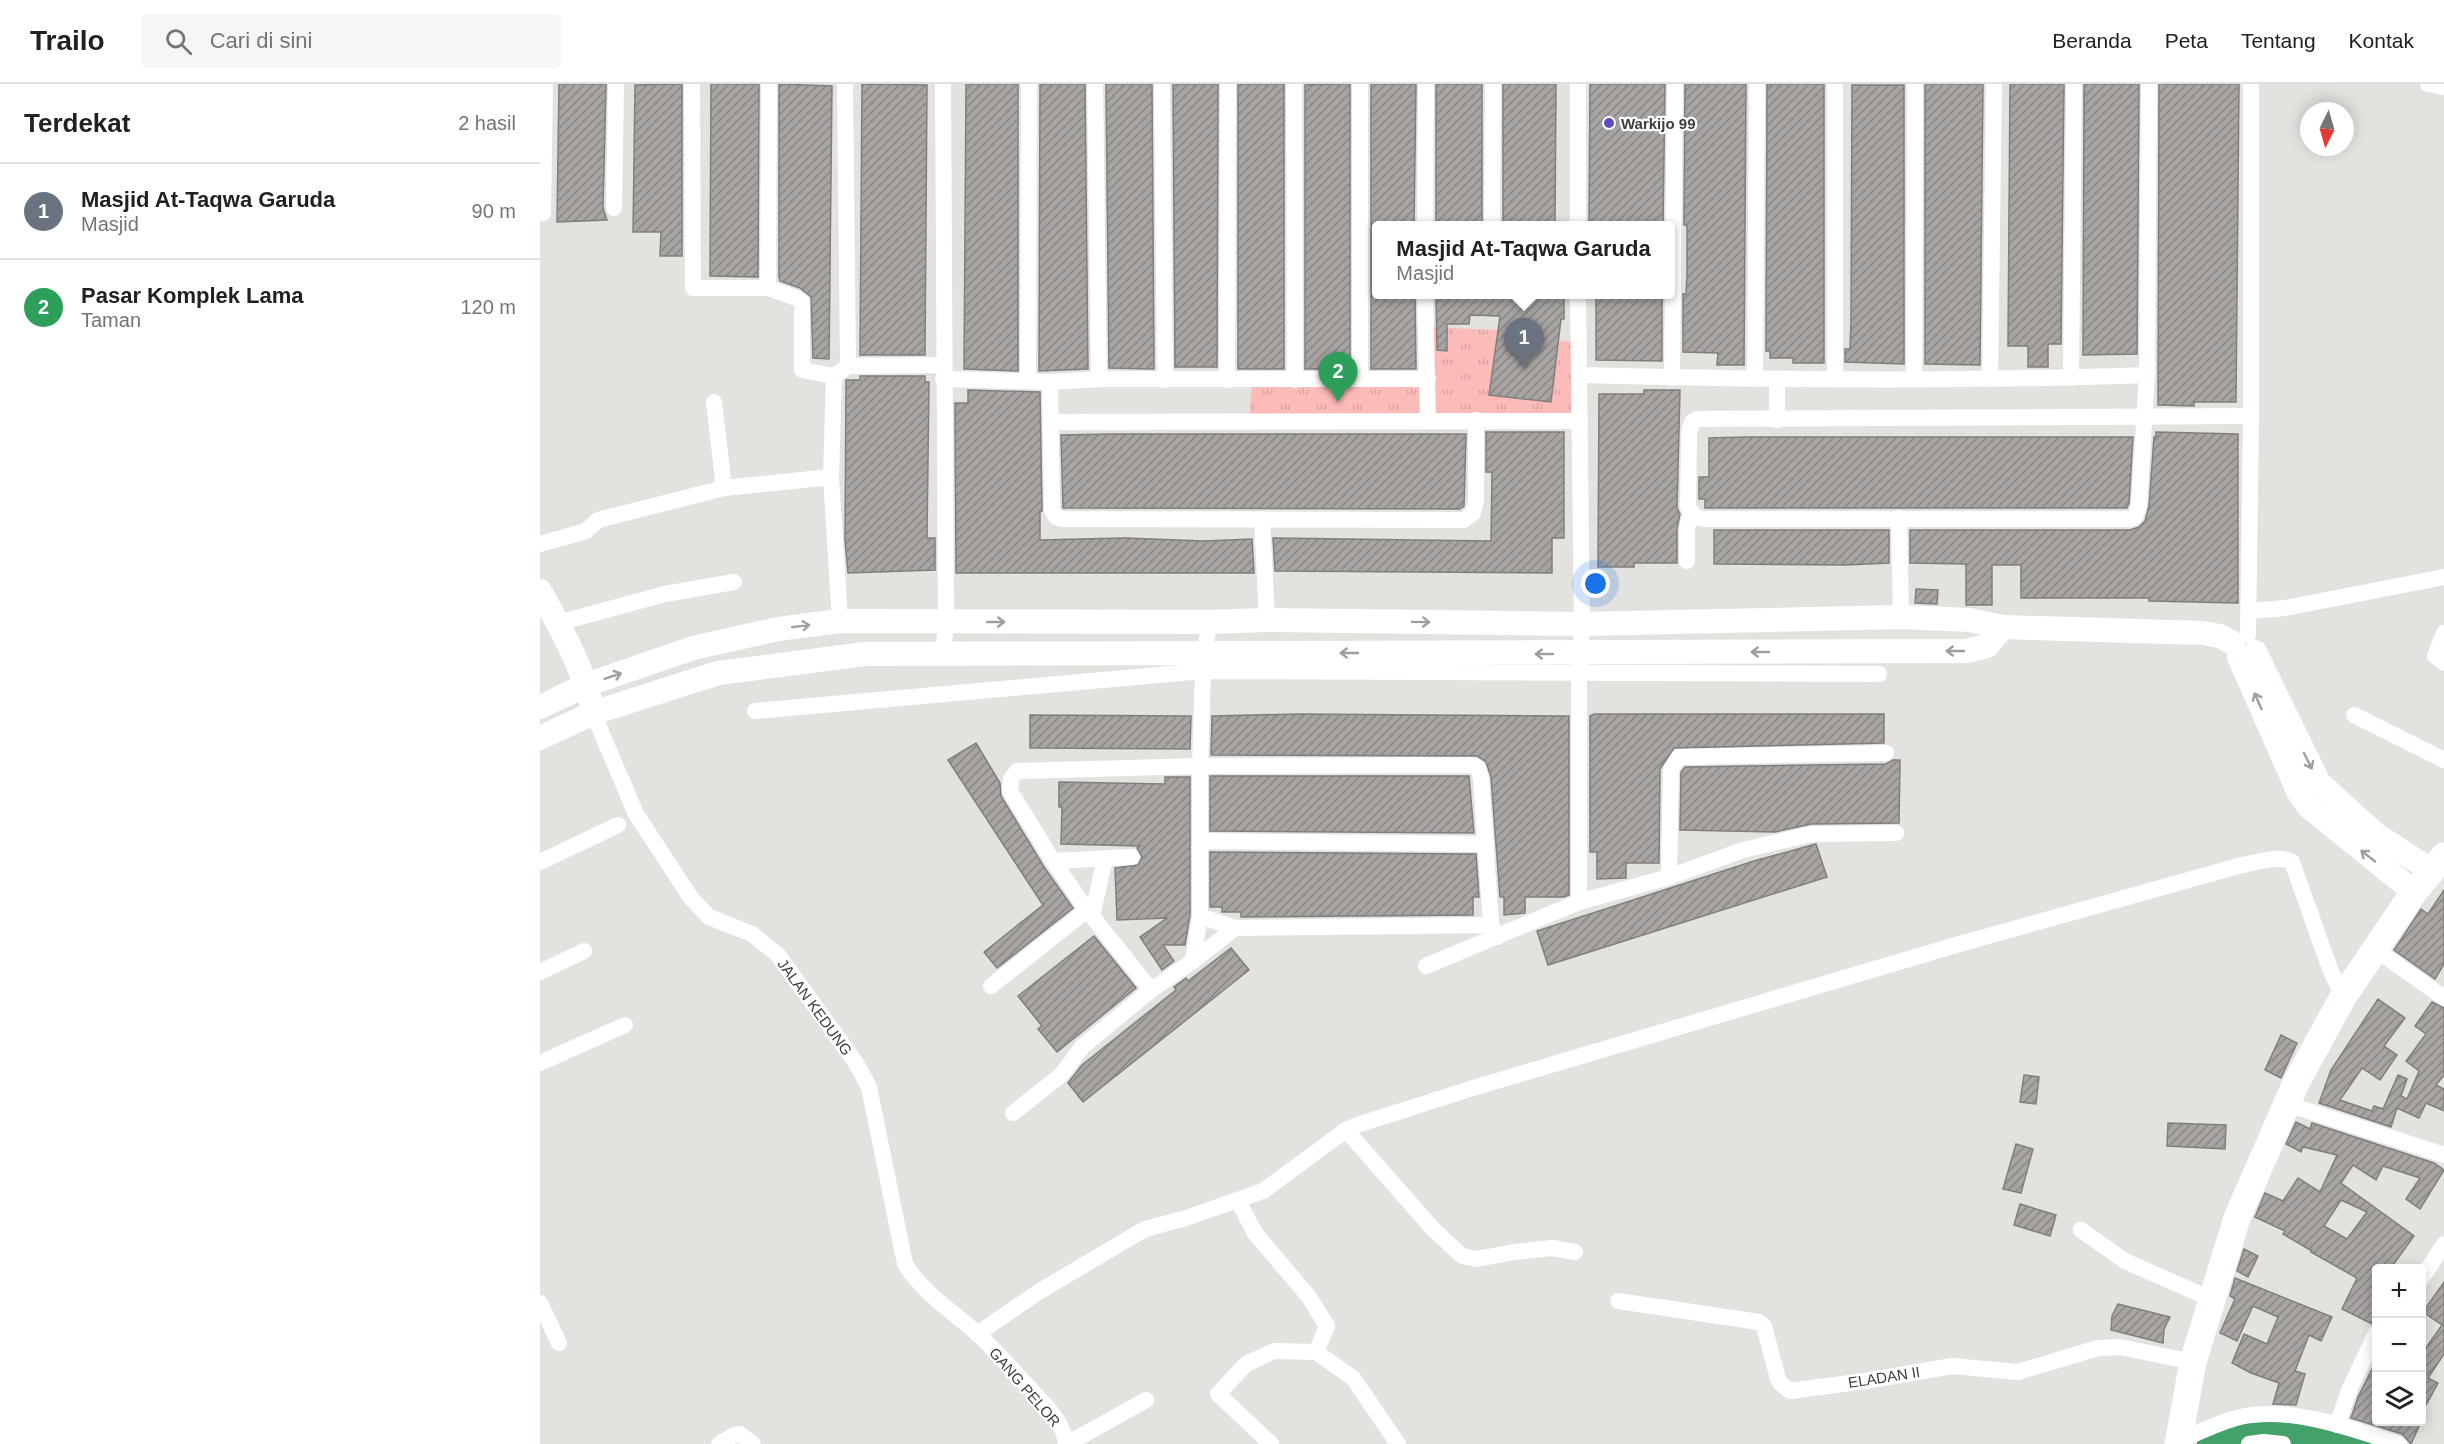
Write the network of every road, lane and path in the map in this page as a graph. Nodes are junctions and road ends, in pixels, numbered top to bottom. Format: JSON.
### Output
{"nodes":[{"id":1,"x":545,"y":84,"type":"edge"},
{"id":2,"x":616,"y":84,"type":"edge"},
{"id":3,"x":692,"y":84,"type":"edge"},
{"id":4,"x":770,"y":84,"type":"edge"},
{"id":5,"x":845,"y":84,"type":"edge"},
{"id":6,"x":943,"y":84,"type":"edge"},
{"id":7,"x":1029,"y":84,"type":"edge"},
{"id":8,"x":1095,"y":84,"type":"edge"},
{"id":9,"x":1161,"y":84,"type":"edge"},
{"id":10,"x":1228,"y":84,"type":"edge"},
{"id":11,"x":1293,"y":84,"type":"edge"},
{"id":12,"x":1360,"y":84,"type":"edge"},
{"id":13,"x":1426,"y":84,"type":"edge"},
{"id":14,"x":1493,"y":84,"type":"edge"},
{"id":15,"x":1578,"y":84,"type":"edge"},
{"id":16,"x":1675,"y":84,"type":"edge"},
{"id":17,"x":1757,"y":84,"type":"edge"},
{"id":18,"x":1835,"y":84,"type":"edge"},
{"id":19,"x":1915,"y":84,"type":"edge"},
{"id":20,"x":1994,"y":84,"type":"edge"},
{"id":21,"x":2074,"y":84,"type":"edge"},
{"id":22,"x":2149,"y":84,"type":"edge"},
{"id":23,"x":2252,"y":84,"type":"edge"},
{"id":24,"x":2428,"y":84,"type":"edge"},
{"id":25,"x":2444,"y":87,"type":"edge"},
{"id":26,"x":614,"y":208,"type":"dead end"},
{"id":27,"x":543,"y":213,"type":"dead end"},
{"id":28,"x":1425,"y":221,"type":"edge"},
{"id":29,"x":1492,"y":221,"type":"edge"},
{"id":30,"x":1578,"y":221,"type":"edge"},
{"id":31,"x":1674,"y":221,"type":"edge"},
{"id":32,"x":768,"y":288,"type":"junction"},
{"id":33,"x":1425,"y":299,"type":"edge"},
{"id":34,"x":1578,"y":299,"type":"edge"},
{"id":35,"x":1673,"y":299,"type":"edge"},
{"id":36,"x":848,"y":366,"type":"junction"},
{"id":37,"x":944,"y":372,"type":"junction"},
{"id":38,"x":1579,"y":375,"type":"junction"},
{"id":39,"x":2147,"y":375,"type":"junction"},
{"id":40,"x":834,"y":376,"type":"junction"},
{"id":41,"x":1672,"y":378,"type":"junction"},
{"id":42,"x":2071,"y":378,"type":"junction"},
{"id":43,"x":1099,"y":379,"type":"junction"},
{"id":44,"x":1360,"y":379,"type":"junction"},
{"id":45,"x":1428,"y":379,"type":"junction"},
{"id":46,"x":1755,"y":379,"type":"junction"},
{"id":47,"x":1777,"y":379,"type":"junction"},
{"id":48,"x":1835,"y":379,"type":"junction"},
{"id":49,"x":1914,"y":379,"type":"junction"},
{"id":50,"x":1990,"y":379,"type":"junction"},
{"id":51,"x":1028,"y":380,"type":"junction"},
{"id":52,"x":1165,"y":380,"type":"junction"},
{"id":53,"x":1227,"y":380,"type":"junction"},
{"id":54,"x":1295,"y":380,"type":"junction"},
{"id":55,"x":1050,"y":382,"type":"junction"},
{"id":56,"x":714,"y":402,"type":"dead end"},
{"id":57,"x":2251,"y":416,"type":"junction"},
{"id":58,"x":2143,"y":417,"type":"junction"},
{"id":59,"x":1428,"y":420,"type":"junction"},
{"id":60,"x":1476,"y":420,"type":"junction"},
{"id":61,"x":1777,"y":420,"type":"junction"},
{"id":62,"x":1580,"y":421,"type":"junction"},
{"id":63,"x":1052,"y":422,"type":"junction"},
{"id":64,"x":831,"y":477,"type":"junction"},
{"id":65,"x":724,"y":488,"type":"junction"},
{"id":66,"x":1691,"y":512,"type":"junction"},
{"id":67,"x":1899,"y":518,"type":"junction"},
{"id":68,"x":1262,"y":519,"type":"junction"},
{"id":69,"x":540,"y":544,"type":"edge"},
{"id":70,"x":1687,"y":561,"type":"dead end"},
{"id":71,"x":2444,"y":577,"type":"edge"},
{"id":72,"x":734,"y":582,"type":"dead end"},
{"id":73,"x":540,"y":591,"type":"edge"},
{"id":74,"x":1901,"y":617,"type":"junction"},
{"id":75,"x":1267,"y":620,"type":"junction"},
{"id":76,"x":840,"y":621,"type":"junction"},
{"id":77,"x":946,"y":622,"type":"junction"},
{"id":78,"x":1209,"y":622,"type":"junction"},
{"id":79,"x":558,"y":623,"type":"junction"},
{"id":80,"x":1582,"y":624,"type":"junction"},
{"id":81,"x":2003,"y":627,"type":"junction"},
{"id":82,"x":2444,"y":633,"type":"edge"},
{"id":83,"x":2245,"y":640,"type":"junction"},
{"id":84,"x":943,"y":655,"type":"junction"},
{"id":85,"x":1204,"y":662,"type":"junction"},
{"id":86,"x":2444,"y":663,"type":"edge"},
{"id":87,"x":1580,"y":664,"type":"junction"},
{"id":88,"x":1879,"y":674,"type":"dead end"},
{"id":89,"x":586,"y":686,"type":"junction"},
{"id":90,"x":540,"y":707,"type":"edge"},
{"id":91,"x":755,"y":711,"type":"dead end"},
{"id":92,"x":593,"y":713,"type":"junction"},
{"id":93,"x":2354,"y":715,"type":"dead end"},
{"id":94,"x":540,"y":738,"type":"edge"},
{"id":95,"x":1886,"y":753,"type":"dead end"},
{"id":96,"x":2444,"y":760,"type":"edge"},
{"id":97,"x":1200,"y":766,"type":"junction"},
{"id":98,"x":618,"y":825,"type":"dead end"},
{"id":99,"x":1896,"y":833,"type":"dead end"},
{"id":100,"x":1202,"y":841,"type":"junction"},
{"id":101,"x":1486,"y":844,"type":"junction"},
{"id":102,"x":1132,"y":857,"type":"dead end"},
{"id":103,"x":1105,"y":859,"type":"junction"},
{"id":104,"x":1053,"y":861,"type":"junction"},
{"id":105,"x":540,"y":862,"type":"edge"},
{"id":106,"x":2438,"y":863,"type":"edge"},
{"id":107,"x":1669,"y":877,"type":"junction"},
{"id":108,"x":2414,"y":892,"type":"junction"},
{"id":109,"x":1580,"y":902,"type":"junction"},
{"id":110,"x":1089,"y":913,"type":"junction"},
{"id":111,"x":1200,"y":916,"type":"junction"},
{"id":112,"x":1235,"y":928,"type":"junction"},
{"id":113,"x":1494,"y":931,"type":"junction"},
{"id":114,"x":2375,"y":949,"type":"junction"},
{"id":115,"x":584,"y":951,"type":"dead end"},
{"id":116,"x":1193,"y":961,"type":"junction"},
{"id":117,"x":1426,"y":966,"type":"dead end"},
{"id":118,"x":540,"y":972,"type":"edge"},
{"id":119,"x":991,"y":986,"type":"dead end"},
{"id":120,"x":1151,"y":990,"type":"junction"},
{"id":121,"x":2343,"y":997,"type":"junction"},
{"id":122,"x":2444,"y":998,"type":"edge"},
{"id":123,"x":625,"y":1025,"type":"dead end"},
{"id":124,"x":540,"y":1063,"type":"edge"},
{"id":125,"x":2286,"y":1104,"type":"junction"},
{"id":126,"x":1013,"y":1113,"type":"dead end"},
{"id":127,"x":1346,"y":1130,"type":"junction"},
{"id":128,"x":2444,"y":1155,"type":"edge"},
{"id":129,"x":1238,"y":1201,"type":"junction"},
{"id":130,"x":2081,"y":1230,"type":"dead end"},
{"id":131,"x":2444,"y":1244,"type":"edge"},
{"id":132,"x":1575,"y":1252,"type":"dead end"},
{"id":133,"x":2426,"y":1271,"type":"edge"},
{"id":134,"x":2211,"y":1299,"type":"junction"},
{"id":135,"x":1618,"y":1301,"type":"dead end"},
{"id":136,"x":540,"y":1303,"type":"edge"},
{"id":137,"x":977,"y":1334,"type":"junction"},
{"id":138,"x":2372,"y":1341,"type":"edge"},
{"id":139,"x":559,"y":1343,"type":"dead end"},
{"id":140,"x":1316,"y":1352,"type":"junction"},
{"id":141,"x":2193,"y":1362,"type":"junction"},
{"id":142,"x":1146,"y":1400,"type":"dead end"},
{"id":143,"x":2337,"y":1425,"type":"junction"},
{"id":144,"x":2373,"y":1440,"type":"edge"},
{"id":145,"x":2178,"y":1442,"type":"edge"},
{"id":146,"x":719,"y":1444,"type":"edge"},
{"id":147,"x":753,"y":1444,"type":"edge"},
{"id":148,"x":1066,"y":1444,"type":"edge"},
{"id":149,"x":1271,"y":1444,"type":"edge"},
{"id":150,"x":1398,"y":1444,"type":"edge"},
{"id":151,"x":2249,"y":1444,"type":"edge"},
{"id":152,"x":2283,"y":1444,"type":"edge"},
{"id":153,"x":2399,"y":1444,"type":"edge"}],
"edges":[{"from":1,"to":27,"type":"street"},
{"from":2,"to":26,"type":"street"},
{"from":3,"to":32,"type":"street"},
{"from":4,"to":32,"type":"street"},
{"from":5,"to":36,"type":"street"},
{"from":6,"to":37,"type":"street"},
{"from":7,"to":51,"type":"street"},
{"from":8,"to":43,"type":"street"},
{"from":9,"to":52,"type":"street"},
{"from":10,"to":53,"type":"street"},
{"from":11,"to":54,"type":"street"},
{"from":12,"to":44,"type":"street"},
{"from":13,"to":28,"type":"street"},
{"from":14,"to":29,"type":"street"},
{"from":15,"to":30,"type":"street"},
{"from":16,"to":31,"type":"street"},
{"from":17,"to":46,"type":"street"},
{"from":18,"to":48,"type":"street"},
{"from":19,"to":49,"type":"street"},
{"from":20,"to":50,"type":"street"},
{"from":21,"to":42,"type":"street"},
{"from":22,"to":39,"type":"street"},
{"from":23,"to":57,"type":"street"},
{"from":24,"to":25,"type":"street"},
{"from":32,"to":40,"type":"street"},
{"from":33,"to":45,"type":"street"},
{"from":34,"to":38,"type":"street"},
{"from":35,"to":41,"type":"street"},
{"from":36,"to":37,"type":"street"},
{"from":36,"to":40,"type":"street"},
{"from":37,"to":51,"type":"street"},
{"from":37,"to":77,"type":"street"},
{"from":38,"to":41,"type":"street"},
{"from":38,"to":62,"type":"street"},
{"from":39,"to":42,"type":"street"},
{"from":39,"to":58,"type":"street"},
{"from":40,"to":64,"type":"street"},
{"from":41,"to":46,"type":"street"},
{"from":42,"to":50,"type":"street"},
{"from":43,"to":52,"type":"street"},
{"from":43,"to":55,"type":"street"},
{"from":44,"to":45,"type":"street"},
{"from":44,"to":54,"type":"street"},
{"from":45,"to":59,"type":"street"},
{"from":46,"to":47,"type":"street"},
{"from":47,"to":48,"type":"street"},
{"from":47,"to":61,"type":"street"},
{"from":48,"to":49,"type":"street"},
{"from":49,"to":50,"type":"street"},
{"from":51,"to":55,"type":"street"},
{"from":52,"to":53,"type":"street"},
{"from":53,"to":54,"type":"street"},
{"from":55,"to":63,"type":"street"},
{"from":56,"to":65,"type":"street"},
{"from":57,"to":58,"type":"street"},
{"from":57,"to":83,"type":"street"},
{"from":58,"to":61,"type":"street"},
{"from":58,"to":67,"type":"street"},
{"from":59,"to":60,"type":"street"},
{"from":59,"to":63,"type":"street"},
{"from":60,"to":62,"type":"street"},
{"from":60,"to":68,"type":"street"},
{"from":61,"to":66,"type":"street"},
{"from":62,"to":80,"type":"street"},
{"from":63,"to":68,"type":"street"},
{"from":64,"to":65,"type":"street"},
{"from":64,"to":76,"type":"street"},
{"from":65,"to":69,"type":"street"},
{"from":66,"to":67,"type":"street"},
{"from":66,"to":70,"type":"street"},
{"from":67,"to":74,"type":"street"},
{"from":68,"to":75,"type":"street"},
{"from":71,"to":83,"type":"street"},
{"from":72,"to":79,"type":"street"},
{"from":73,"to":79,"type":"street"},
{"from":74,"to":80,"type":"street"},
{"from":74,"to":81,"type":"street"},
{"from":75,"to":78,"type":"street"},
{"from":75,"to":80,"type":"street","one_way":true},
{"from":76,"to":77,"type":"street"},
{"from":89,"to":76,"type":"street","one_way":true},
{"from":77,"to":78,"type":"street","one_way":true},
{"from":77,"to":84,"type":"street"},
{"from":78,"to":85,"type":"street"},
{"from":79,"to":89,"type":"street"},
{"from":80,"to":87,"type":"street"},
{"from":81,"to":83,"type":"street"},
{"from":81,"to":87,"type":"street","one_way":true},
{"from":82,"to":86,"type":"street"},
{"from":83,"to":106,"type":"street","one_way":true},
{"from":108,"to":83,"type":"street","one_way":true},
{"from":84,"to":85,"type":"street"},
{"from":84,"to":92,"type":"street"},
{"from":85,"to":87,"type":"street"},
{"from":85,"to":91,"type":"street"},
{"from":85,"to":97,"type":"street"},
{"from":87,"to":88,"type":"street"},
{"from":87,"to":109,"type":"street"},
{"from":89,"to":90,"type":"street"},
{"from":89,"to":92,"type":"street"},
{"from":92,"to":94,"type":"street"},
{"from":92,"to":137,"type":"street","name":"JALAN KEDUNG"},
{"from":93,"to":96,"type":"street"},
{"from":95,"to":107,"type":"street"},
{"from":97,"to":100,"type":"street"},
{"from":97,"to":101,"type":"street"},
{"from":97,"to":104,"type":"street"},
{"from":98,"to":105,"type":"street"},
{"from":99,"to":107,"type":"street"},
{"from":100,"to":101,"type":"street"},
{"from":100,"to":111,"type":"street"},
{"from":101,"to":113,"type":"street"},
{"from":102,"to":103,"type":"street"},
{"from":103,"to":104,"type":"street"},
{"from":103,"to":110,"type":"street"},
{"from":104,"to":110,"type":"street"},
{"from":106,"to":108,"type":"main road"},
{"from":107,"to":109,"type":"street"},
{"from":108,"to":114,"type":"main road"},
{"from":109,"to":113,"type":"street"},
{"from":110,"to":119,"type":"street"},
{"from":110,"to":120,"type":"street"},
{"from":111,"to":112,"type":"street"},
{"from":111,"to":116,"type":"street"},
{"from":112,"to":113,"type":"street"},
{"from":112,"to":116,"type":"street"},
{"from":113,"to":117,"type":"street"},
{"from":114,"to":121,"type":"main road"},
{"from":114,"to":122,"type":"street"},
{"from":115,"to":118,"type":"street"},
{"from":116,"to":120,"type":"street"},
{"from":120,"to":126,"type":"street"},
{"from":121,"to":125,"type":"main road"},
{"from":121,"to":127,"type":"street"},
{"from":123,"to":124,"type":"street"},
{"from":125,"to":128,"type":"street"},
{"from":125,"to":134,"type":"main road"},
{"from":127,"to":129,"type":"street"},
{"from":127,"to":132,"type":"street"},
{"from":129,"to":137,"type":"street"},
{"from":129,"to":140,"type":"street"},
{"from":130,"to":134,"type":"street"},
{"from":131,"to":133,"type":"street"},
{"from":134,"to":141,"type":"main road"},
{"from":135,"to":141,"type":"street","name":"ELADAN II"},
{"from":136,"to":139,"type":"street"},
{"from":137,"to":148,"type":"street","name":"GANG PELOR"},
{"from":138,"to":143,"type":"street"},
{"from":140,"to":149,"type":"street"},
{"from":140,"to":150,"type":"street"},
{"from":141,"to":145,"type":"main road"},
{"from":142,"to":148,"type":"street"},
{"from":143,"to":144,"type":"street"},
{"from":143,"to":145,"type":"street"},
{"from":144,"to":153,"type":"street"},
{"from":146,"to":147,"type":"street"},
{"from":151,"to":152,"type":"street"}]}
